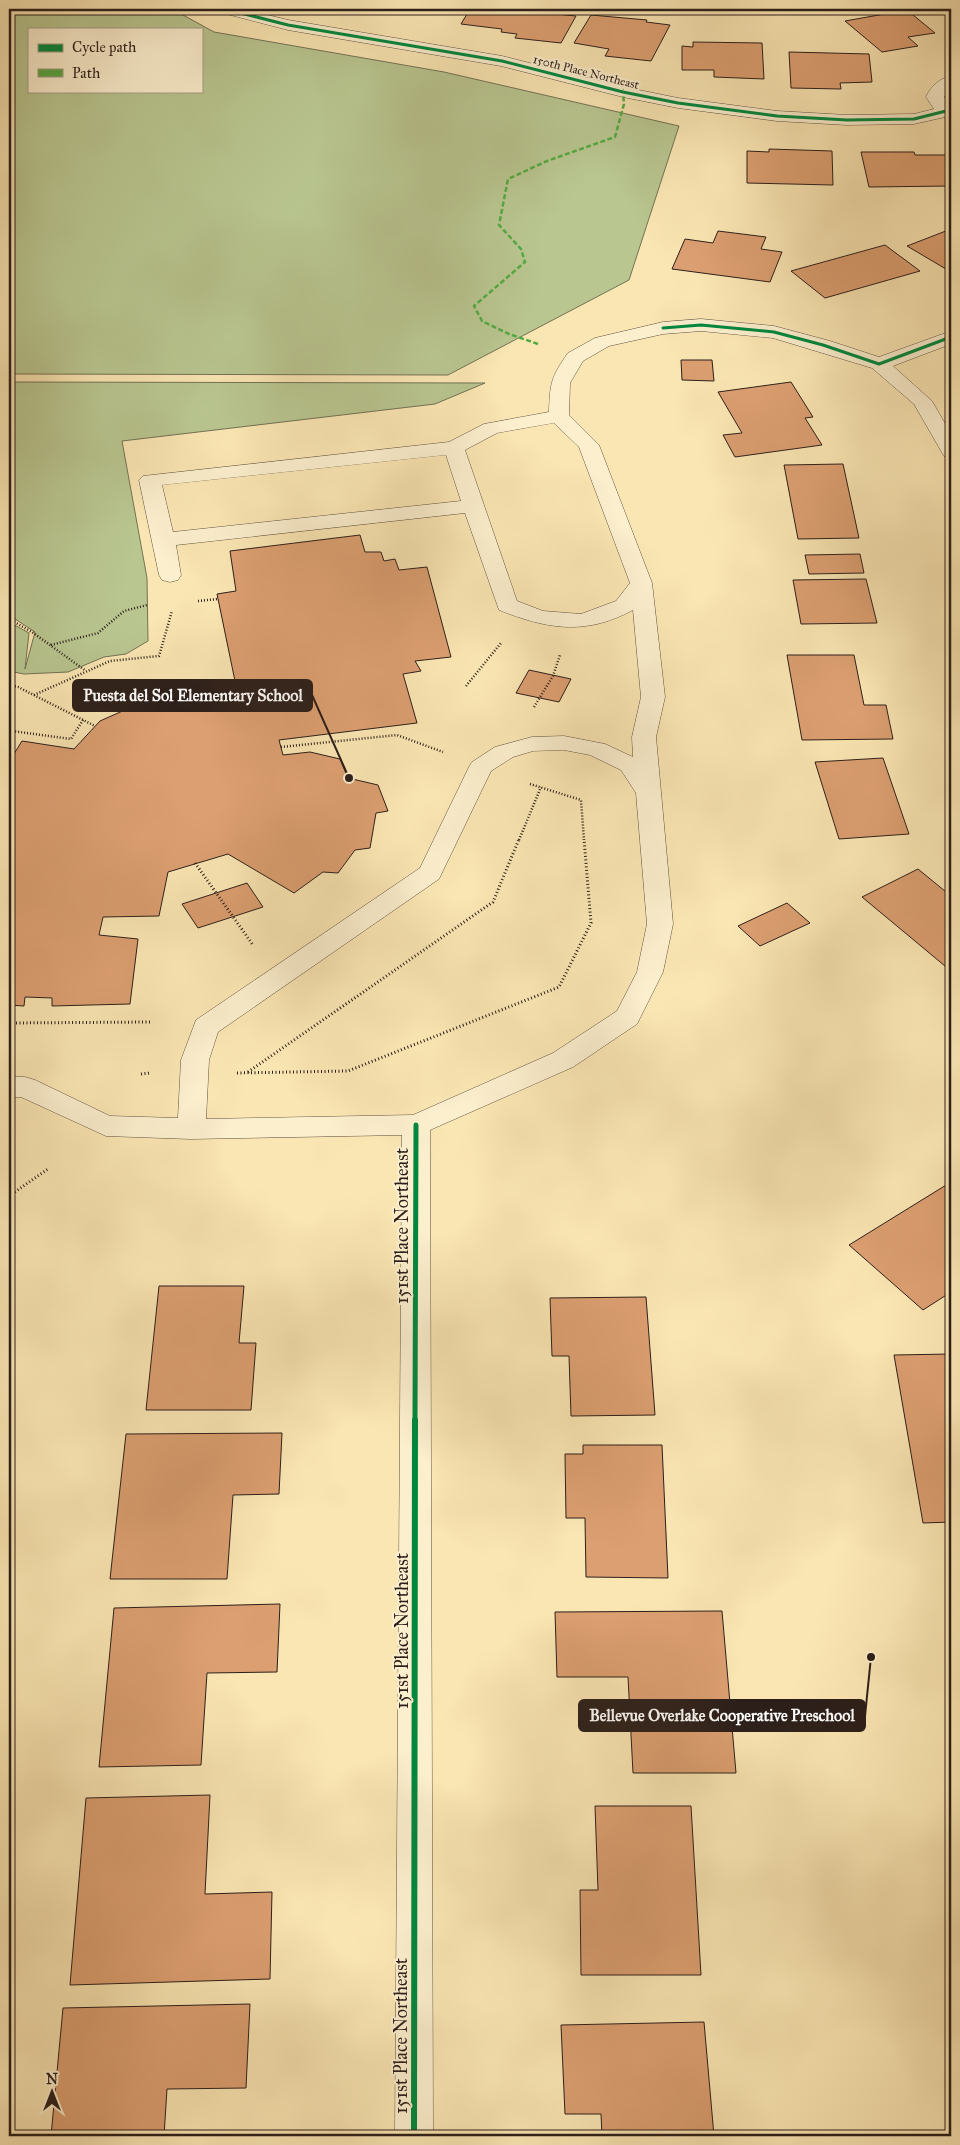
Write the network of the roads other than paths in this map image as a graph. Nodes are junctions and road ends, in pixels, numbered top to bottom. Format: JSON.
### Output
{"nodes":[{"id":1,"x":225,"y":9,"type":"edge"},
{"id":2,"x":951,"y":81,"type":"edge"},
{"id":3,"x":949,"y":112,"type":"edge"},
{"id":4,"x":951,"y":338,"type":"edge"},
{"id":5,"x":879,"y":364,"type":"junction"},
{"id":6,"x":559,"y":416,"type":"junction"},
{"id":7,"x":454,"y":448,"type":"junction"},
{"id":8,"x":951,"y":452,"type":"edge"},
{"id":9,"x":472,"y":506,"type":"junction"},
{"id":10,"x":164,"y":540,"type":"junction"},
{"id":11,"x":170,"y":575,"type":"road end"},
{"id":12,"x":641,"y":583,"type":"junction"},
{"id":13,"x":648,"y":792,"type":"junction"},
{"id":14,"x":9,"y":1087,"type":"edge"},
{"id":15,"x":416,"y":1125,"type":"junction"},
{"id":16,"x":191,"y":1129,"type":"junction"},
{"id":17,"x":414,"y":2136,"type":"edge"}],
"edges":[{"from":1,"to":3,"type":"street","name":"150th Place Northeast"},
{"from":2,"to":3,"type":"street","name":"150th Place Northeast"},
{"from":4,"to":5,"type":"street"},
{"from":5,"to":6,"type":"street"},
{"from":5,"to":8,"type":"street"},
{"from":6,"to":7,"type":"street"},
{"from":6,"to":12,"type":"street"},
{"from":7,"to":9,"type":"street"},
{"from":7,"to":10,"type":"street"},
{"from":9,"to":10,"type":"street"},
{"from":9,"to":12,"type":"street"},
{"from":10,"to":11,"type":"street"},
{"from":12,"to":13,"type":"street"},
{"from":13,"to":15,"type":"street"},
{"from":13,"to":16,"type":"street"},
{"from":14,"to":16,"type":"street"},
{"from":15,"to":16,"type":"street"},
{"from":15,"to":17,"type":"street","name":"151st Place Northeast"}]}
